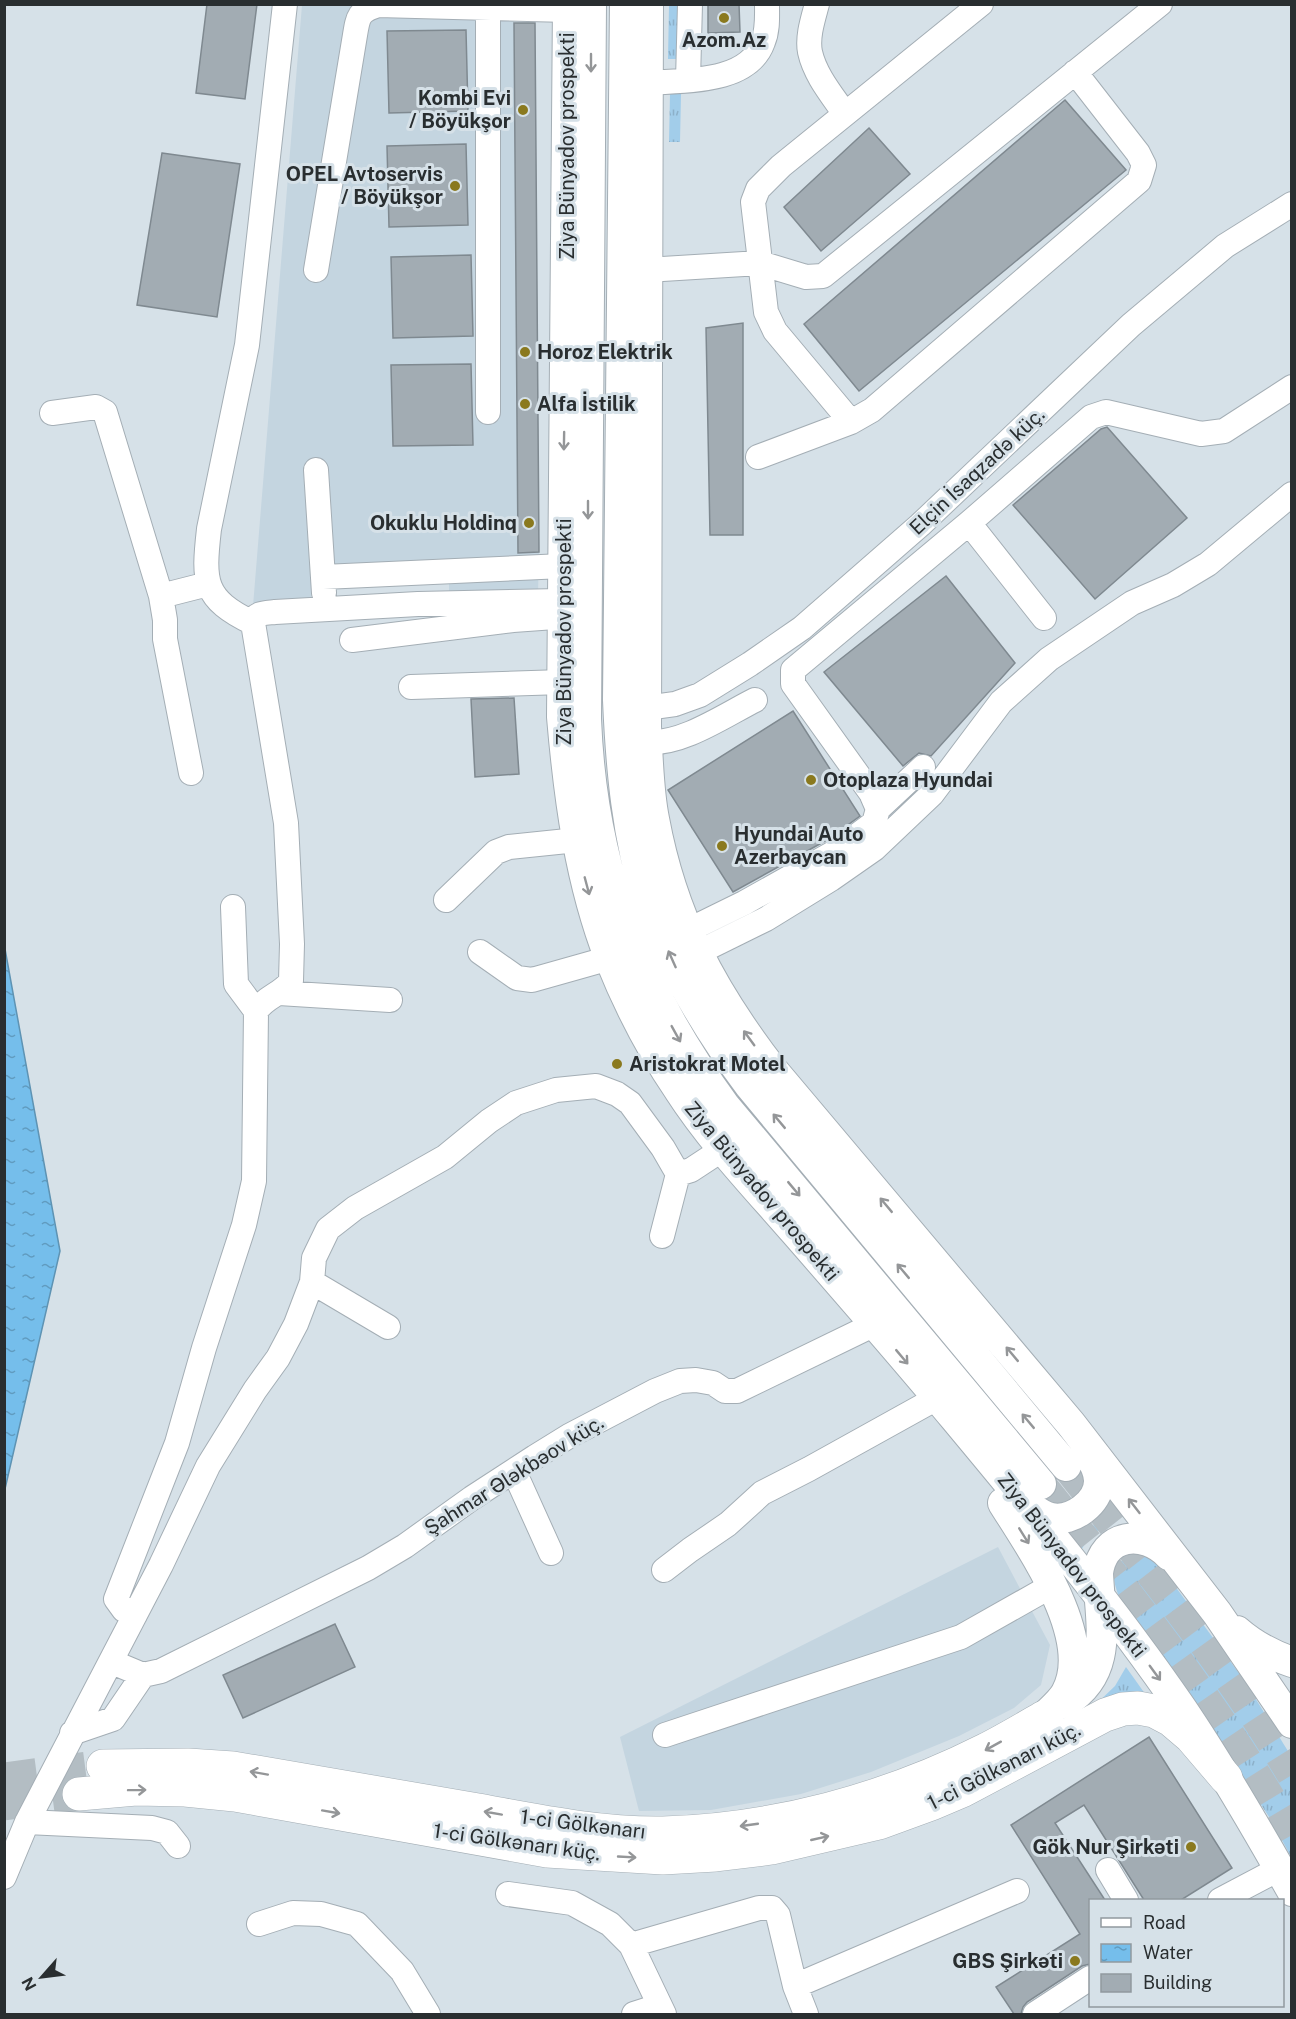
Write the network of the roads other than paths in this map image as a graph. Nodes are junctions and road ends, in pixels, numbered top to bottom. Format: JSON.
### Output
{"nodes":[{"id":1,"x":285,"y":4,"type":"edge"},
{"id":2,"x":625,"y":4,"type":"edge"},
{"id":3,"x":648,"y":4,"type":"edge"},
{"id":4,"x":690,"y":4,"type":"edge"},
{"id":5,"x":767,"y":4,"type":"edge"},
{"id":6,"x":817,"y":4,"type":"edge"},
{"id":7,"x":981,"y":4,"type":"edge"},
{"id":8,"x":1160,"y":4,"type":"edge"},
{"id":9,"x":576,"y":6,"type":"edge"},
{"id":10,"x":488,"y":8,"type":"junction"},
{"id":11,"x":1075,"y":72,"type":"junction"},
{"id":12,"x":688,"y":80,"type":"junction"},
{"id":13,"x":647,"y":83,"type":"junction"},
{"id":14,"x":845,"y":114,"type":"junction"},
{"id":15,"x":647,"y":154,"type":"junction"},
{"id":16,"x":590,"y":158,"type":"junction"},
{"id":17,"x":1292,"y":204,"type":"edge"},
{"id":18,"x":760,"y":263,"type":"junction"},
{"id":19,"x":316,"y":270,"type":"dead end"},
{"id":20,"x":646,"y":270,"type":"junction"},
{"id":21,"x":622,"y":368,"type":"junction"},
{"id":22,"x":565,"y":370,"type":"junction"},
{"id":23,"x":1292,"y":387,"type":"edge"},
{"id":24,"x":488,"y":412,"type":"dead end"},
{"id":25,"x":52,"y":413,"type":"dead end"},
{"id":26,"x":851,"y":422,"type":"junction"},
{"id":27,"x":758,"y":458,"type":"dead end"},
{"id":28,"x":316,"y":470,"type":"dead end"},
{"id":29,"x":1292,"y":494,"type":"edge"},
{"id":30,"x":969,"y":523,"type":"junction"},
{"id":31,"x":563,"y":566,"type":"junction"},
{"id":32,"x":322,"y":577,"type":"junction"},
{"id":33,"x":208,"y":584,"type":"junction"},
{"id":34,"x":161,"y":596,"type":"junction"},
{"id":35,"x":562,"y":609,"type":"junction"},
{"id":36,"x":325,"y":610,"type":"junction"},
{"id":37,"x":1044,"y":618,"type":"dead end"},
{"id":38,"x":253,"y":623,"type":"junction"},
{"id":39,"x":352,"y":640,"type":"dead end"},
{"id":40,"x":563,"y":682,"type":"junction"},
{"id":41,"x":411,"y":687,"type":"dead end"},
{"id":42,"x":756,"y":700,"type":"dead end"},
{"id":43,"x":632,"y":704,"type":"junction"},
{"id":44,"x":562,"y":717,"type":"junction"},
{"id":45,"x":647,"y":742,"type":"junction"},
{"id":46,"x":923,"y":767,"type":"dead end"},
{"id":47,"x":191,"y":773,"type":"dead end"},
{"id":48,"x":879,"y":809,"type":"junction"},
{"id":49,"x":577,"y":840,"type":"junction"},
{"id":50,"x":610,"y":881,"type":"junction"},
{"id":51,"x":446,"y":900,"type":"dead end"},
{"id":52,"x":233,"y":907,"type":"dead end"},
{"id":53,"x":692,"y":942,"type":"junction"},
{"id":54,"x":480,"y":952,"type":"dead end"},
{"id":55,"x":610,"y":958,"type":"junction"},
{"id":56,"x":279,"y":993,"type":"junction"},
{"id":57,"x":390,"y":1000,"type":"dead end"},
{"id":58,"x":256,"y":1011,"type":"junction"},
{"id":59,"x":723,"y":1149,"type":"junction"},
{"id":60,"x":678,"y":1174,"type":"junction"},
{"id":61,"x":662,"y":1236,"type":"dead end"},
{"id":62,"x":312,"y":1282,"type":"junction"},
{"id":63,"x":875,"y":1324,"type":"junction"},
{"id":64,"x":388,"y":1327,"type":"dead end"},
{"id":65,"x":937,"y":1398,"type":"junction"},
{"id":66,"x":1071,"y":1424,"type":"junction"},
{"id":67,"x":1066,"y":1466,"type":"tunnel mouth"},
{"id":68,"x":514,"y":1471,"type":"junction"},
{"id":69,"x":1032,"y":1493,"type":"junction"},
{"id":70,"x":552,"y":1553,"type":"dead end"},
{"id":71,"x":664,"y":1570,"type":"dead end"},
{"id":72,"x":1185,"y":1572,"type":"junction"},
{"id":73,"x":1053,"y":1585,"type":"junction"},
{"id":74,"x":1101,"y":1600,"type":"junction"},
{"id":75,"x":1217,"y":1613,"type":"junction"},
{"id":76,"x":135,"y":1615,"type":"junction"},
{"id":77,"x":112,"y":1662,"type":"junction"},
{"id":78,"x":1292,"y":1662,"type":"edge"},
{"id":79,"x":152,"y":1673,"type":"junction"},
{"id":80,"x":1044,"y":1717,"type":"junction"},
{"id":81,"x":1292,"y":1723,"type":"edge"},
{"id":82,"x":72,"y":1733,"type":"junction"},
{"id":83,"x":665,"y":1735,"type":"dead end"},
{"id":84,"x":103,"y":1766,"type":"tunnel mouth"},
{"id":85,"x":1227,"y":1778,"type":"junction"},
{"id":86,"x":79,"y":1794,"type":"tunnel mouth"},
{"id":87,"x":27,"y":1822,"type":"junction"},
{"id":88,"x":178,"y":1846,"type":"dead end"},
{"id":89,"x":1108,"y":1870,"type":"dead end"},
{"id":90,"x":4,"y":1877,"type":"edge"},
{"id":91,"x":1285,"y":1880,"type":"edge"},
{"id":92,"x":1017,"y":1891,"type":"dead end"},
{"id":93,"x":508,"y":1894,"type":"dead end"},
{"id":94,"x":1125,"y":1899,"type":"edge"},
{"id":95,"x":1223,"y":1899,"type":"edge"},
{"id":96,"x":259,"y":1924,"type":"dead end"},
{"id":97,"x":631,"y":1945,"type":"junction"},
{"id":98,"x":1089,"y":1979,"type":"edge"},
{"id":99,"x":795,"y":1986,"type":"junction"},
{"id":100,"x":662,"y":2010,"type":"edge"},
{"id":101,"x":1043,"y":2012,"type":"edge"},
{"id":102,"x":428,"y":2014,"type":"edge"},
{"id":103,"x":634,"y":2014,"type":"edge"},
{"id":104,"x":806,"y":2014,"type":"edge"}],
"edges":[{"from":1,"to":33,"type":"street"},
{"from":2,"to":21,"type":"main road"},
{"from":3,"to":13,"type":"main road"},
{"from":4,"to":12,"type":"street"},
{"from":5,"to":12,"type":"street"},
{"from":6,"to":14,"type":"street"},
{"from":7,"to":14,"type":"street"},
{"from":8,"to":11,"type":"street"},
{"from":9,"to":10,"type":"street"},
{"from":9,"to":16,"type":"main road","name":"Ziya Bünyadov prospekti","one_way":true},
{"from":9,"to":22,"type":"main road","name":"Ziya Bünyadov prospekti"},
{"from":10,"to":19,"type":"street"},
{"from":10,"to":24,"type":"street"},
{"from":11,"to":18,"type":"street"},
{"from":11,"to":26,"type":"street"},
{"from":12,"to":13,"type":"street"},
{"from":13,"to":15,"type":"main road"},
{"from":14,"to":18,"type":"street"},
{"from":15,"to":20,"type":"main road"},
{"from":15,"to":21,"type":"main road"},
{"from":16,"to":22,"type":"main road"},
{"from":16,"to":50,"type":"main road","name":"Ziya Bünyadov prospekti","one_way":true},
{"from":17,"to":43,"type":"street","name":"Elçin İsaqzadə küç."},
{"from":18,"to":20,"type":"street"},
{"from":18,"to":26,"type":"street"},
{"from":20,"to":43,"type":"main road"},
{"from":21,"to":43,"type":"main road"},
{"from":22,"to":31,"type":"main road","name":"Ziya Bünyadov prospekti","one_way":true},
{"from":23,"to":30,"type":"street"},
{"from":25,"to":34,"type":"street"},
{"from":26,"to":27,"type":"street"},
{"from":28,"to":32,"type":"street"},
{"from":29,"to":53,"type":"street"},
{"from":30,"to":37,"type":"street"},
{"from":30,"to":48,"type":"street"},
{"from":31,"to":32,"type":"street"},
{"from":31,"to":35,"type":"main road","name":"Ziya Bünyadov prospekti"},
{"from":32,"to":36,"type":"street"},
{"from":33,"to":34,"type":"street"},
{"from":33,"to":38,"type":"street"},
{"from":34,"to":47,"type":"street"},
{"from":35,"to":36,"type":"street"},
{"from":35,"to":39,"type":"street"},
{"from":35,"to":40,"type":"main road","name":"Ziya Bünyadov prospekti"},
{"from":36,"to":38,"type":"street"},
{"from":38,"to":56,"type":"street"},
{"from":40,"to":41,"type":"street"},
{"from":40,"to":44,"type":"main road","name":"Ziya Bünyadov prospekti"},
{"from":42,"to":45,"type":"street"},
{"from":43,"to":45,"type":"main road"},
{"from":43,"to":53,"type":"main road"},
{"from":67,"to":43,"type":"main road","one_way":true},
{"from":44,"to":49,"type":"main road","name":"Ziya Bünyadov prospekti"},
{"from":44,"to":50,"type":"main road"},
{"from":45,"to":53,"type":"main road"},
{"from":46,"to":48,"type":"street"},
{"from":48,"to":53,"type":"street"},
{"from":49,"to":51,"type":"street"},
{"from":49,"to":55,"type":"main road","name":"Ziya Bünyadov prospekti","one_way":true},
{"from":50,"to":69,"type":"main road","name":"Ziya Bünyadov prospekti","one_way":true},
{"from":52,"to":58,"type":"street"},
{"from":66,"to":53,"type":"main road","one_way":true},
{"from":54,"to":55,"type":"street"},
{"from":55,"to":59,"type":"main road","name":"Ziya Bünyadov prospekti"},
{"from":56,"to":57,"type":"street"},
{"from":56,"to":58,"type":"street"},
{"from":58,"to":76,"type":"street"},
{"from":59,"to":60,"type":"street"},
{"from":59,"to":63,"type":"main road","name":"Ziya Bünyadov prospekti"},
{"from":60,"to":61,"type":"street"},
{"from":60,"to":62,"type":"street"},
{"from":62,"to":64,"type":"street"},
{"from":62,"to":76,"type":"street"},
{"from":63,"to":65,"type":"main road","name":"Ziya Bünyadov prospekti","one_way":true},
{"from":63,"to":68,"type":"street","name":"Şahmar Ələkbəov küç."},
{"from":65,"to":69,"type":"main road","name":"Ziya Bünyadov prospekti"},
{"from":65,"to":71,"type":"street"},
{"from":65,"to":73,"type":"main road","one_way":true},
{"from":66,"to":69,"type":"main road"},
{"from":72,"to":66,"type":"main road","one_way":true},
{"from":68,"to":70,"type":"street"},
{"from":68,"to":79,"type":"street","name":"Şahmar Ələkbəov küç."},
{"from":69,"to":74,"type":"main road","name":"Ziya Bünyadov prospekti"},
{"from":72,"to":74,"type":"main road"},
{"from":72,"to":75,"type":"main road"},
{"from":73,"to":80,"type":"main road"},
{"from":73,"to":83,"type":"street"},
{"from":74,"to":80,"type":"main road"},
{"from":74,"to":85,"type":"main road","name":"Ziya Bünyadov prospekti","one_way":true},
{"from":75,"to":78,"type":"main road"},
{"from":75,"to":81,"type":"main road"},
{"from":76,"to":77,"type":"street"},
{"from":77,"to":79,"type":"street"},
{"from":77,"to":82,"type":"street"},
{"from":79,"to":82,"type":"street"},
{"from":80,"to":84,"type":"highway","name":"1-ci Gölkənarı","one_way":true},
{"from":82,"to":87,"type":"street"},
{"from":86,"to":85,"type":"highway","name":"1-ci Gölkənarı küç.","one_way":true},
{"from":85,"to":91,"type":"main road","name":"Ziya Bünyadov prospekti"},
{"from":87,"to":88,"type":"street"},
{"from":87,"to":90,"type":"street"},
{"from":89,"to":94,"type":"street"},
{"from":91,"to":95,"type":"street"},
{"from":92,"to":99,"type":"street"},
{"from":93,"to":97,"type":"street"},
{"from":96,"to":102,"type":"street"},
{"from":97,"to":99,"type":"street"},
{"from":97,"to":100,"type":"street"},
{"from":98,"to":101,"type":"street"},
{"from":99,"to":104,"type":"street"},
{"from":100,"to":103,"type":"street"}]}
